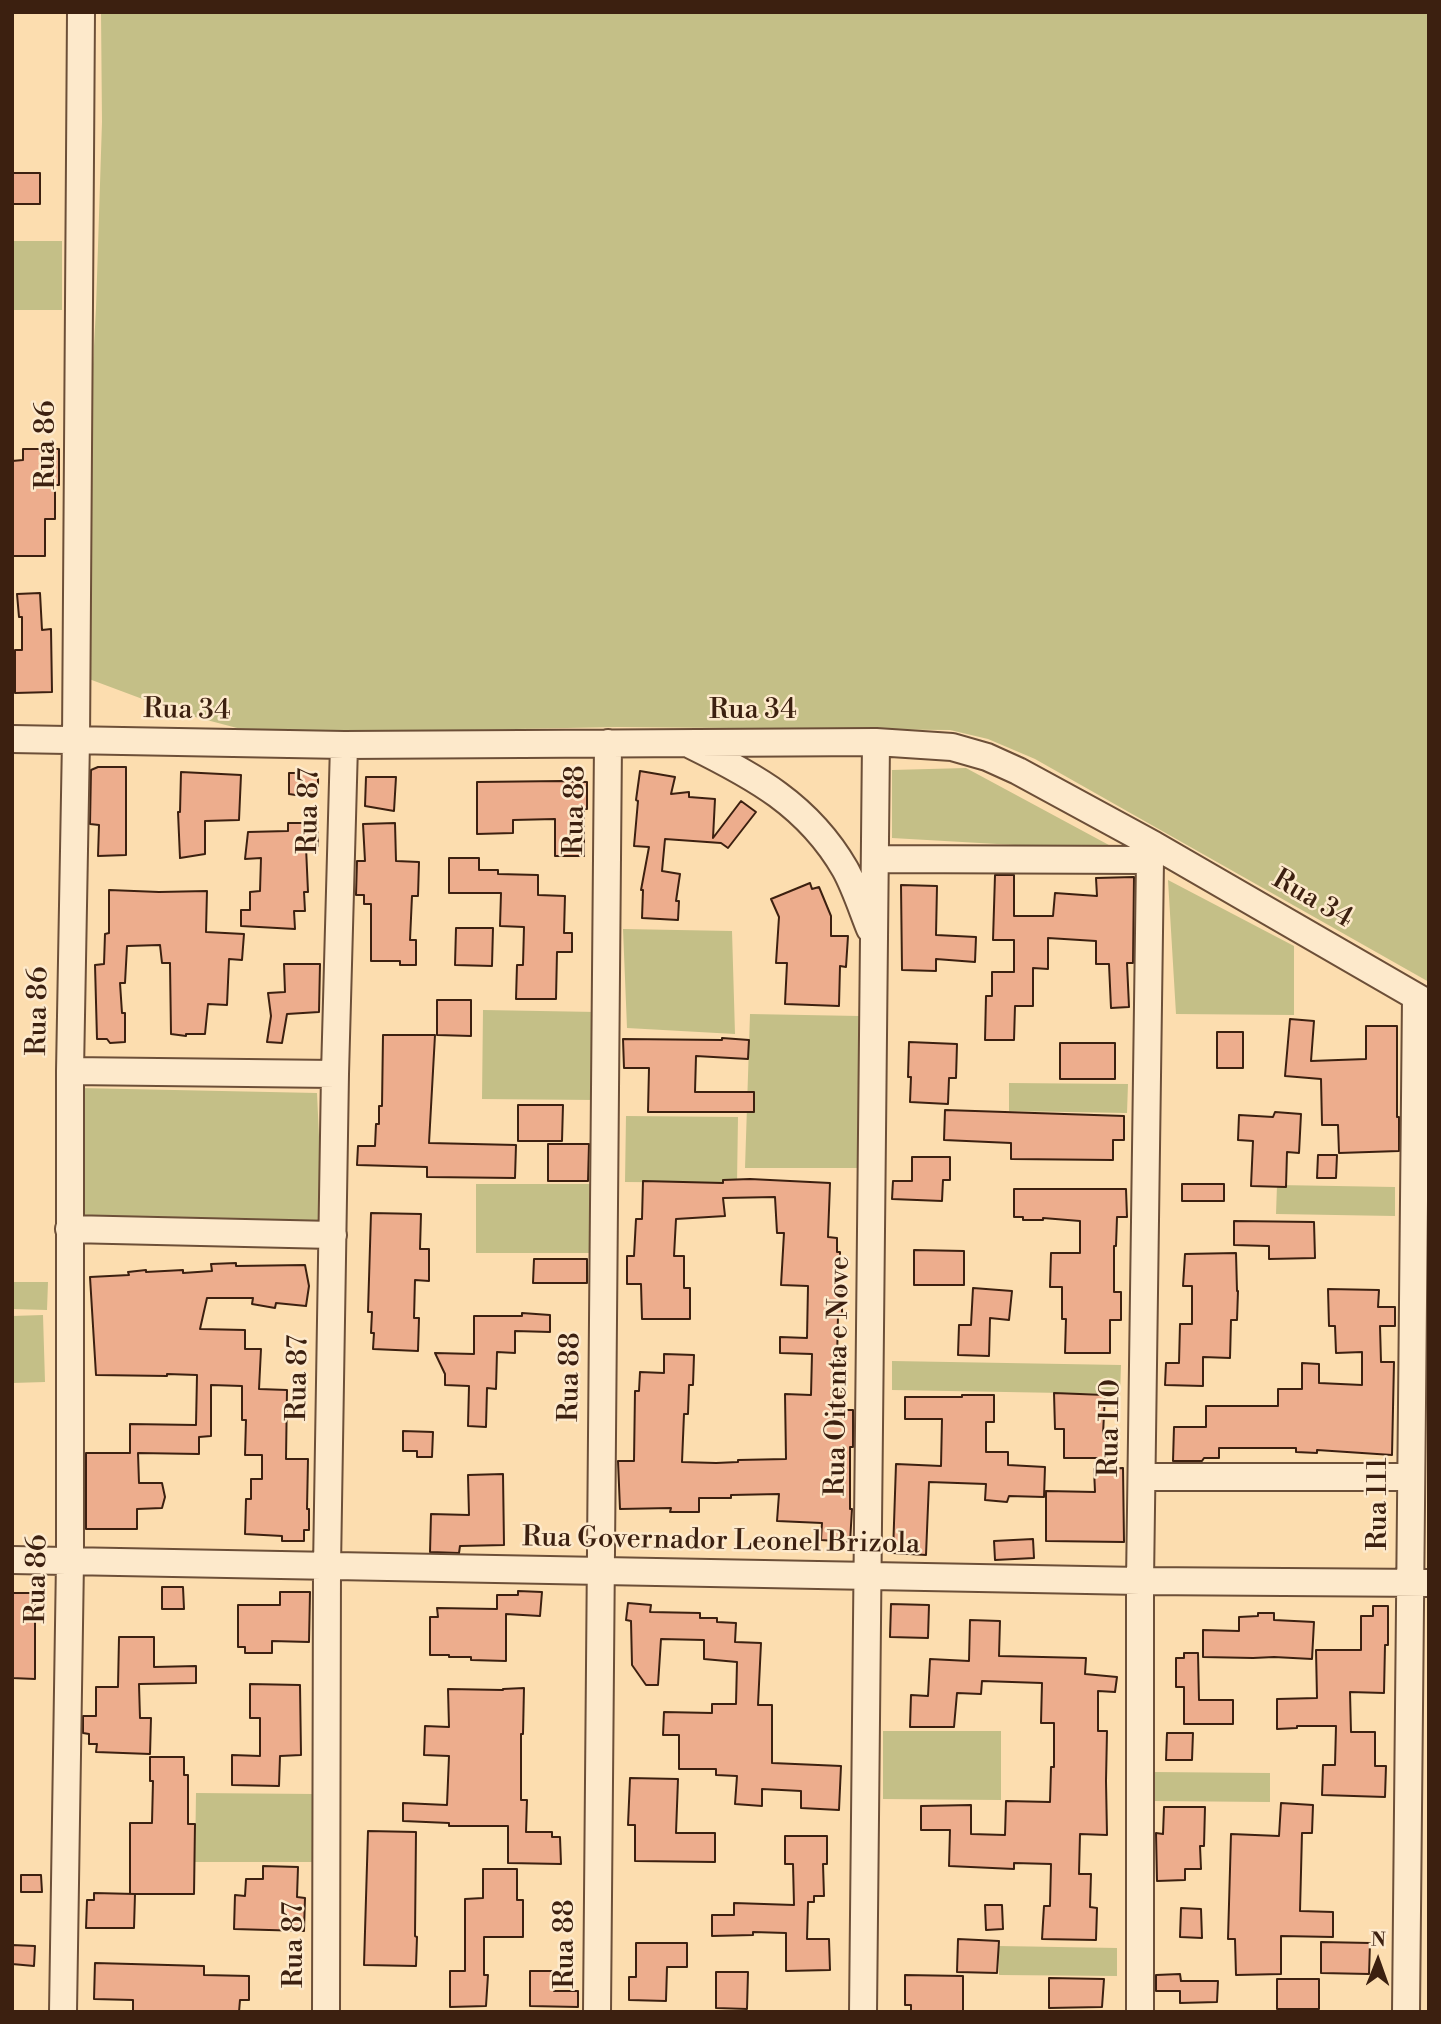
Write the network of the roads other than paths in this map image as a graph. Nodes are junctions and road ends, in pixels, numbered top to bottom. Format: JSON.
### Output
{"nodes":[{"id":1,"x":82,"y":12,"type":"edge"},
{"id":2,"x":12,"y":739,"type":"edge"},
{"id":3,"x":76,"y":740,"type":"junction"},
{"id":4,"x":876,"y":742,"type":"junction"},
{"id":5,"x":608,"y":743,"type":"junction"},
{"id":6,"x":687,"y":743,"type":"junction"},
{"id":7,"x":344,"y":745,"type":"junction"},
{"id":8,"x":1152,"y":853,"type":"junction"},
{"id":9,"x":875,"y":859,"type":"junction"},
{"id":10,"x":875,"y":940,"type":"junction"},
{"id":11,"x":1422,"y":1001,"type":"edge"},
{"id":12,"x":70,"y":1071,"type":"junction"},
{"id":13,"x":335,"y":1074,"type":"junction"},
{"id":14,"x":1421,"y":1145,"type":"edge"},
{"id":15,"x":69,"y":1229,"type":"junction"},
{"id":16,"x":333,"y":1235,"type":"junction"},
{"id":17,"x":1142,"y":1477,"type":"junction"},
{"id":18,"x":1411,"y":1477,"type":"junction"},
{"id":19,"x":12,"y":1560,"type":"edge"},
{"id":20,"x":70,"y":1560,"type":"junction"},
{"id":21,"x":327,"y":1567,"type":"junction"},
{"id":22,"x":601,"y":1572,"type":"junction"},
{"id":23,"x":869,"y":1576,"type":"junction"},
{"id":24,"x":1140,"y":1581,"type":"junction"},
{"id":25,"x":1420,"y":1583,"type":"edge"},
{"id":26,"x":63,"y":2012,"type":"edge"},
{"id":27,"x":326,"y":2012,"type":"edge"},
{"id":28,"x":597,"y":2012,"type":"edge"},
{"id":29,"x":863,"y":2012,"type":"edge"},
{"id":30,"x":1140,"y":2012,"type":"edge"},
{"id":31,"x":1405,"y":2012,"type":"edge"}],
"edges":[{"from":1,"to":3,"type":"street","name":"Rua 86"},
{"from":2,"to":3,"type":"street","name":"Rua 34"},
{"from":3,"to":7,"type":"street","name":"Rua 34"},
{"from":3,"to":12,"type":"street","name":"Rua 86"},
{"from":4,"to":6,"type":"street","name":"Rua 34"},
{"from":4,"to":8,"type":"street","name":"Rua 34"},
{"from":4,"to":9,"type":"street","name":"Rua Oitenta e Nove"},
{"from":5,"to":6,"type":"street","name":"Rua 34"},
{"from":5,"to":7,"type":"street","name":"Rua 34"},
{"from":5,"to":22,"type":"street","name":"Rua 88"},
{"from":6,"to":10,"type":"street"},
{"from":7,"to":13,"type":"street","name":"Rua 87"},
{"from":8,"to":9,"type":"street"},
{"from":8,"to":11,"type":"street","name":"Rua 34"},
{"from":8,"to":17,"type":"street","name":"Rua 110"},
{"from":9,"to":10,"type":"street","name":"Rua Oitenta e Nove"},
{"from":10,"to":23,"type":"street","name":"Rua Oitenta e Nove"},
{"from":11,"to":14,"type":"street","name":"Rua 111"},
{"from":12,"to":13,"type":"street"},
{"from":12,"to":15,"type":"street","name":"Rua 86"},
{"from":13,"to":16,"type":"street","name":"Rua 87"},
{"from":14,"to":18,"type":"street","name":"Rua 111"},
{"from":15,"to":16,"type":"street"},
{"from":15,"to":20,"type":"street","name":"Rua 86"},
{"from":16,"to":21,"type":"street","name":"Rua 87"},
{"from":17,"to":18,"type":"street"},
{"from":17,"to":24,"type":"street","name":"Rua 110"},
{"from":18,"to":25,"type":"street","name":"Rua 111"},
{"from":19,"to":20,"type":"street","name":"Rua Governador Leonel Brizola"},
{"from":20,"to":21,"type":"street","name":"Rua Governador Leonel Brizola"},
{"from":20,"to":26,"type":"street","name":"Rua 86"},
{"from":21,"to":22,"type":"street","name":"Rua Governador Leonel Brizola"},
{"from":21,"to":27,"type":"street","name":"Rua 87"},
{"from":22,"to":23,"type":"street","name":"Rua Governador Leonel Brizola"},
{"from":22,"to":28,"type":"street","name":"Rua 88"},
{"from":23,"to":24,"type":"street","name":"Rua Governador Leonel Brizola"},
{"from":23,"to":29,"type":"street","name":"Rua Oitenta e Nove"},
{"from":24,"to":25,"type":"street","name":"Rua Governador Leonel Brizola"},
{"from":24,"to":30,"type":"street","name":"Rua 110"},
{"from":25,"to":31,"type":"street","name":"Rua 111"}]}
